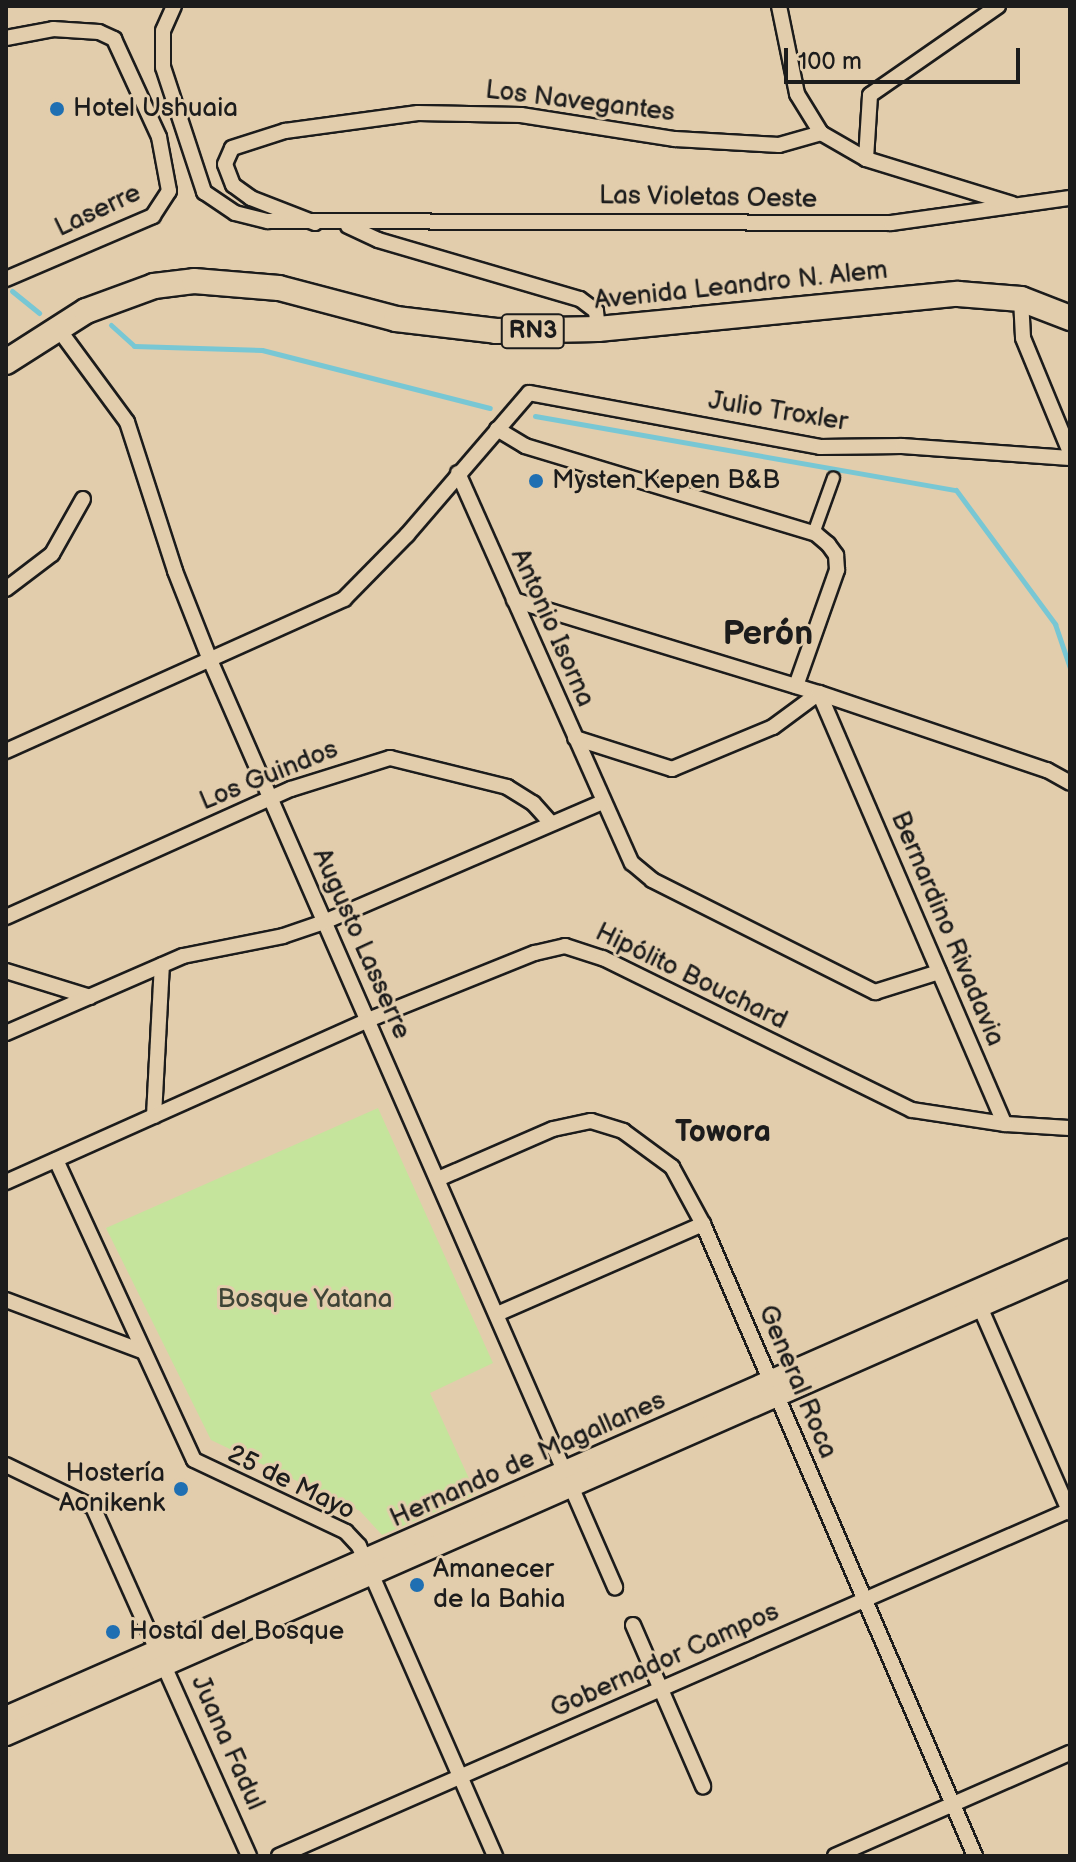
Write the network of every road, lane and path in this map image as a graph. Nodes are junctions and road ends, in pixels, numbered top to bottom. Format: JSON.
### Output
{"nodes":[{"id":1,"x":174,"y":6,"type":"edge"},
{"id":2,"x":779,"y":6,"type":"edge"},
{"id":3,"x":998,"y":6,"type":"edge"},
{"id":4,"x":6,"y":38,"type":"edge"},
{"id":5,"x":821,"y":133,"type":"junction"},
{"id":6,"x":866,"y":159,"type":"junction"},
{"id":7,"x":1070,"y":198,"type":"edge"},
{"id":8,"x":1012,"y":204,"type":"junction"},
{"id":9,"x":344,"y":224,"type":"junction"},
{"id":10,"x":319,"y":225,"type":"junction"},
{"id":11,"x":6,"y":279,"type":"edge"},
{"id":12,"x":1021,"y":299,"type":"junction"},
{"id":13,"x":1070,"y":318,"type":"edge"},
{"id":14,"x":57,"y":327,"type":"junction"},
{"id":15,"x":598,"y":329,"type":"junction"},
{"id":16,"x":6,"y":362,"type":"edge"},
{"id":17,"x":497,"y":429,"type":"junction"},
{"id":18,"x":1070,"y":452,"type":"edge"},
{"id":19,"x":1070,"y":458,"type":"edge"},
{"id":20,"x":458,"y":473,"type":"junction"},
{"id":21,"x":833,"y":477,"type":"dead end"},
{"id":22,"x":83,"y":499,"type":"dead end"},
{"id":23,"x":813,"y":533,"type":"junction"},
{"id":24,"x":6,"y":589,"type":"edge"},
{"id":25,"x":514,"y":600,"type":"junction"},
{"id":26,"x":210,"y":660,"type":"junction"},
{"id":27,"x":796,"y":686,"type":"junction"},
{"id":28,"x":819,"y":693,"type":"junction"},
{"id":29,"x":575,"y":738,"type":"junction"},
{"id":30,"x":6,"y":751,"type":"edge"},
{"id":31,"x":1070,"y":783,"type":"edge"},
{"id":32,"x":271,"y":798,"type":"junction"},
{"id":33,"x":602,"y":802,"type":"junction"},
{"id":34,"x":550,"y":822,"type":"junction"},
{"id":35,"x":6,"y":917,"type":"edge"},
{"id":36,"x":324,"y":922,"type":"junction"},
{"id":37,"x":162,"y":965,"type":"junction"},
{"id":38,"x":6,"y":971,"type":"edge"},
{"id":39,"x":939,"y":972,"type":"junction"},
{"id":40,"x":90,"y":997,"type":"junction"},
{"id":41,"x":368,"y":1020,"type":"junction"},
{"id":42,"x":6,"y":1033,"type":"edge"},
{"id":43,"x":154,"y":1116,"type":"junction"},
{"id":44,"x":1005,"y":1124,"type":"junction"},
{"id":45,"x":1070,"y":1128,"type":"edge"},
{"id":46,"x":56,"y":1160,"type":"junction"},
{"id":47,"x":438,"y":1179,"type":"junction"},
{"id":48,"x":6,"y":1182,"type":"edge"},
{"id":49,"x":703,"y":1224,"type":"junction"},
{"id":50,"x":1070,"y":1249,"type":"edge"},
{"id":51,"x":1070,"y":1267,"type":"edge"},
{"id":52,"x":976,"y":1299,"type":"junction"},
{"id":53,"x":6,"y":1300,"type":"edge"},
{"id":54,"x":497,"y":1314,"type":"junction"},
{"id":55,"x":142,"y":1351,"type":"junction"},
{"id":56,"x":774,"y":1388,"type":"junction"},
{"id":57,"x":6,"y":1465,"type":"edge"},
{"id":58,"x":568,"y":1479,"type":"junction"},
{"id":59,"x":1070,"y":1511,"type":"edge"},
{"id":60,"x":369,"y":1567,"type":"junction"},
{"id":61,"x":615,"y":1587,"type":"dead end"},
{"id":62,"x":865,"y":1600,"type":"junction"},
{"id":63,"x":633,"y":1625,"type":"dead end"},
{"id":64,"x":163,"y":1657,"type":"junction"},
{"id":65,"x":661,"y":1689,"type":"junction"},
{"id":66,"x":6,"y":1717,"type":"edge"},
{"id":67,"x":6,"y":1735,"type":"edge"},
{"id":68,"x":1070,"y":1753,"type":"edge"},
{"id":69,"x":460,"y":1777,"type":"junction"},
{"id":70,"x":703,"y":1786,"type":"dead end"},
{"id":71,"x":953,"y":1805,"type":"junction"},
{"id":72,"x":249,"y":1856,"type":"edge"},
{"id":73,"x":279,"y":1856,"type":"edge"},
{"id":74,"x":495,"y":1856,"type":"edge"},
{"id":75,"x":835,"y":1856,"type":"edge"},
{"id":76,"x":975,"y":1856,"type":"edge"}],
"edges":[{"from":1,"to":10,"type":"street"},
{"from":2,"to":5,"type":"street"},
{"from":3,"to":6,"type":"street"},
{"from":4,"to":11,"type":"street","name":"Laserre"},
{"from":5,"to":6,"type":"street"},
{"from":5,"to":10,"type":"street","name":"Los Navegantes"},
{"from":6,"to":8,"type":"street"},
{"from":7,"to":8,"type":"street","name":"Las Violetas Oeste"},
{"from":8,"to":9,"type":"street","name":"Las Violetas Oeste"},
{"from":9,"to":10,"type":"street","name":"Las Violetas Oeste"},
{"from":9,"to":15,"type":"street"},
{"from":12,"to":13,"type":"highway","name":"Avenida Leandro N. Alem","number":"RN3"},
{"from":12,"to":15,"type":"highway","name":"Avenida Leandro N. Alem","number":"RN3"},
{"from":12,"to":18,"type":"street"},
{"from":14,"to":15,"type":"highway","name":"Avenida Leandro N. Alem","number":"RN3"},
{"from":14,"to":16,"type":"highway","name":"Avenida Leandro N. Alem","number":"RN3"},
{"from":14,"to":26,"type":"street","name":"Augusto Lasserre"},
{"from":17,"to":19,"type":"street","name":"Julio Troxler"},
{"from":17,"to":20,"type":"street"},
{"from":17,"to":23,"type":"street"},
{"from":20,"to":25,"type":"street","name":"Antonio Isorna"},
{"from":20,"to":26,"type":"street"},
{"from":21,"to":23,"type":"street"},
{"from":22,"to":24,"type":"street"},
{"from":23,"to":27,"type":"street"},
{"from":25,"to":27,"type":"street"},
{"from":25,"to":29,"type":"street","name":"Antonio Isorna"},
{"from":26,"to":30,"type":"street"},
{"from":26,"to":32,"type":"street","name":"Augusto Lasserre"},
{"from":27,"to":28,"type":"street"},
{"from":28,"to":29,"type":"street"},
{"from":28,"to":31,"type":"street"},
{"from":28,"to":39,"type":"street","name":"Bernardino Rivadavia"},
{"from":29,"to":33,"type":"street","name":"Antonio Isorna"},
{"from":32,"to":34,"type":"street","name":"Los Guindos"},
{"from":32,"to":35,"type":"street","name":"Los Guindos"},
{"from":32,"to":36,"type":"street","name":"Augusto Lasserre"},
{"from":33,"to":34,"type":"street"},
{"from":33,"to":39,"type":"street","name":"Antonio Isorna"},
{"from":34,"to":36,"type":"street"},
{"from":36,"to":37,"type":"street"},
{"from":36,"to":41,"type":"street","name":"Augusto Lasserre"},
{"from":37,"to":40,"type":"street"},
{"from":37,"to":43,"type":"street"},
{"from":38,"to":40,"type":"street"},
{"from":39,"to":44,"type":"street","name":"Bernardino Rivadavia"},
{"from":40,"to":42,"type":"street"},
{"from":41,"to":43,"type":"street","name":"Hipólito Bouchard"},
{"from":41,"to":44,"type":"street","name":"Hipólito Bouchard"},
{"from":41,"to":47,"type":"street","name":"Augusto Lasserre"},
{"from":43,"to":46,"type":"street","name":"Hipólito Bouchard"},
{"from":44,"to":45,"type":"street"},
{"from":46,"to":48,"type":"street","name":"Hipólito Bouchard"},
{"from":46,"to":55,"type":"street","name":"25 de Mayo"},
{"from":47,"to":49,"type":"street","name":"General Roca"},
{"from":47,"to":54,"type":"street","name":"Augusto Lasserre"},
{"from":49,"to":54,"type":"street"},
{"from":49,"to":56,"type":"street","name":"General Roca"},
{"from":50,"to":52,"type":"main road","name":"Hernando de Magallanes"},
{"from":51,"to":52,"type":"main road","name":"Hernando de Magallanes"},
{"from":52,"to":56,"type":"main road","name":"Hernando de Magallanes"},
{"from":52,"to":59,"type":"street"},
{"from":53,"to":55,"type":"street"},
{"from":54,"to":58,"type":"street","name":"Augusto Lasserre"},
{"from":55,"to":60,"type":"street","name":"25 de Mayo"},
{"from":56,"to":58,"type":"main road","name":"Hernando de Magallanes"},
{"from":56,"to":62,"type":"street","name":"General Roca"},
{"from":57,"to":64,"type":"street","name":"Juana Fadul"},
{"from":58,"to":60,"type":"main road","name":"Hernando de Magallanes"},
{"from":58,"to":61,"type":"street","name":"Augusto Lasserre"},
{"from":59,"to":62,"type":"street","name":"Gobernador Campos"},
{"from":60,"to":64,"type":"main road","name":"Hernando de Magallanes"},
{"from":60,"to":69,"type":"street","name":"25 de Mayo"},
{"from":62,"to":65,"type":"street","name":"Gobernador Campos"},
{"from":62,"to":71,"type":"street","name":"General Roca"},
{"from":63,"to":65,"type":"street"},
{"from":64,"to":66,"type":"main road","name":"Hernando de Magallanes"},
{"from":64,"to":67,"type":"main road","name":"Hernando de Magallanes"},
{"from":64,"to":72,"type":"street","name":"Juana Fadul"},
{"from":65,"to":69,"type":"street","name":"Gobernador Campos"},
{"from":65,"to":70,"type":"street"},
{"from":68,"to":71,"type":"street"},
{"from":69,"to":73,"type":"street","name":"Gobernador Campos"},
{"from":69,"to":74,"type":"street","name":"25 de Mayo"},
{"from":71,"to":75,"type":"street"},
{"from":71,"to":76,"type":"street","name":"General Roca"}]}
